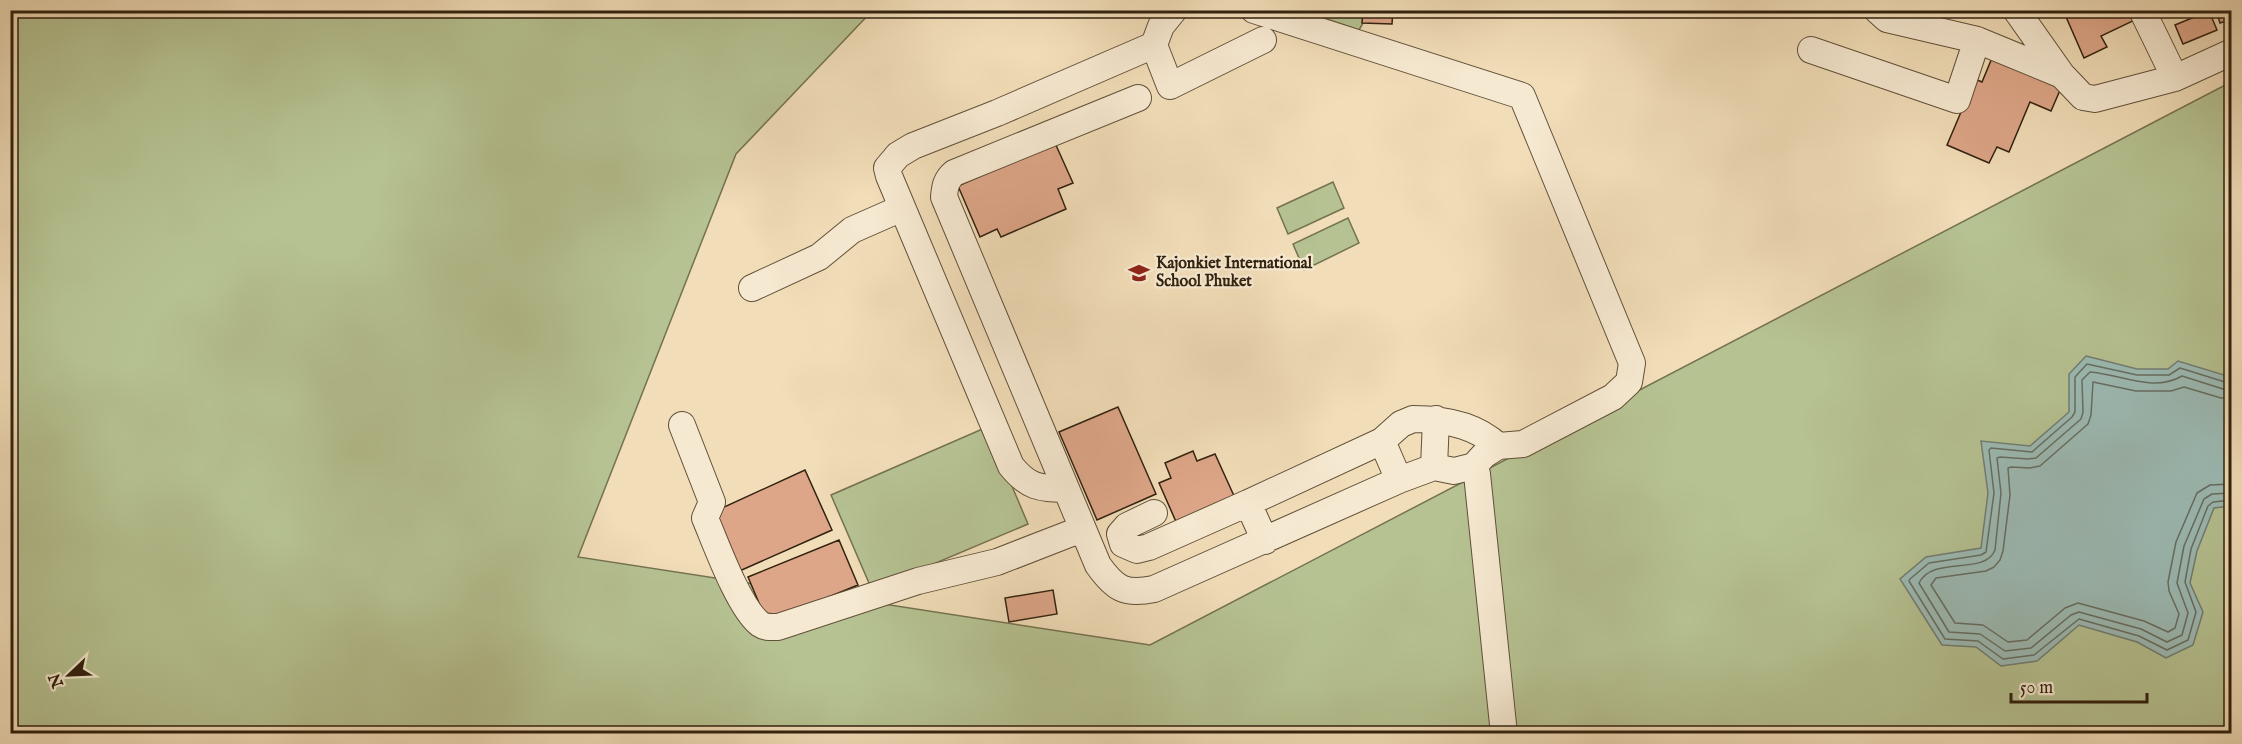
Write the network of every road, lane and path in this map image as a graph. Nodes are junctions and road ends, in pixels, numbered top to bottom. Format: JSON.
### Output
{"nodes":[{"id":1,"x":1174,"y":10,"type":"edge"},
{"id":2,"x":1254,"y":10,"type":"edge"},
{"id":3,"x":1877,"y":10,"type":"edge"},
{"id":4,"x":2016,"y":10,"type":"edge"},
{"id":5,"x":2142,"y":10,"type":"edge"},
{"id":6,"x":1263,"y":40,"type":"dead end"},
{"id":7,"x":1977,"y":40,"type":"junction"},
{"id":8,"x":1154,"y":45,"type":"junction"},
{"id":9,"x":1811,"y":50,"type":"dead end"},
{"id":10,"x":2232,"y":52,"type":"edge"},
{"id":11,"x":2062,"y":75,"type":"junction"},
{"id":12,"x":2175,"y":78,"type":"junction"},
{"id":13,"x":1138,"y":98,"type":"dead end"},
{"id":14,"x":902,"y":208,"type":"junction"},
{"id":15,"x":752,"y":288,"type":"dead end"},
{"id":16,"x":1436,"y":419,"type":"junction"},
{"id":17,"x":682,"y":425,"type":"dead end"},
{"id":18,"x":1382,"y":441,"type":"junction"},
{"id":19,"x":1498,"y":446,"type":"junction"},
{"id":20,"x":1434,"y":467,"type":"junction"},
{"id":21,"x":1476,"y":470,"type":"junction"},
{"id":22,"x":1400,"y":480,"type":"junction"},
{"id":23,"x":1066,"y":489,"type":"junction"},
{"id":24,"x":1248,"y":503,"type":"junction"},
{"id":25,"x":1154,"y":513,"type":"dead end"},
{"id":26,"x":1082,"y":529,"type":"junction"},
{"id":27,"x":1265,"y":541,"type":"junction"},
{"id":28,"x":1504,"y":734,"type":"edge"}],
"edges":[{"from":1,"to":8,"type":"street"},
{"from":2,"to":19,"type":"street"},
{"from":3,"to":7,"type":"street"},
{"from":4,"to":11,"type":"street"},
{"from":5,"to":12,"type":"street"},
{"from":6,"to":8,"type":"street"},
{"from":7,"to":9,"type":"street"},
{"from":7,"to":11,"type":"street"},
{"from":8,"to":14,"type":"street"},
{"from":10,"to":12,"type":"street"},
{"from":11,"to":12,"type":"street"},
{"from":13,"to":23,"type":"street"},
{"from":14,"to":15,"type":"street"},
{"from":14,"to":23,"type":"street"},
{"from":16,"to":18,"type":"street"},
{"from":16,"to":19,"type":"street"},
{"from":16,"to":20,"type":"street"},
{"from":17,"to":26,"type":"street"},
{"from":18,"to":22,"type":"street"},
{"from":18,"to":24,"type":"street"},
{"from":19,"to":21,"type":"street"},
{"from":20,"to":21,"type":"street"},
{"from":20,"to":22,"type":"street"},
{"from":21,"to":28,"type":"street"},
{"from":22,"to":27,"type":"street"},
{"from":23,"to":26,"type":"street"},
{"from":24,"to":25,"type":"street"},
{"from":24,"to":27,"type":"street"},
{"from":26,"to":27,"type":"street"}]}
